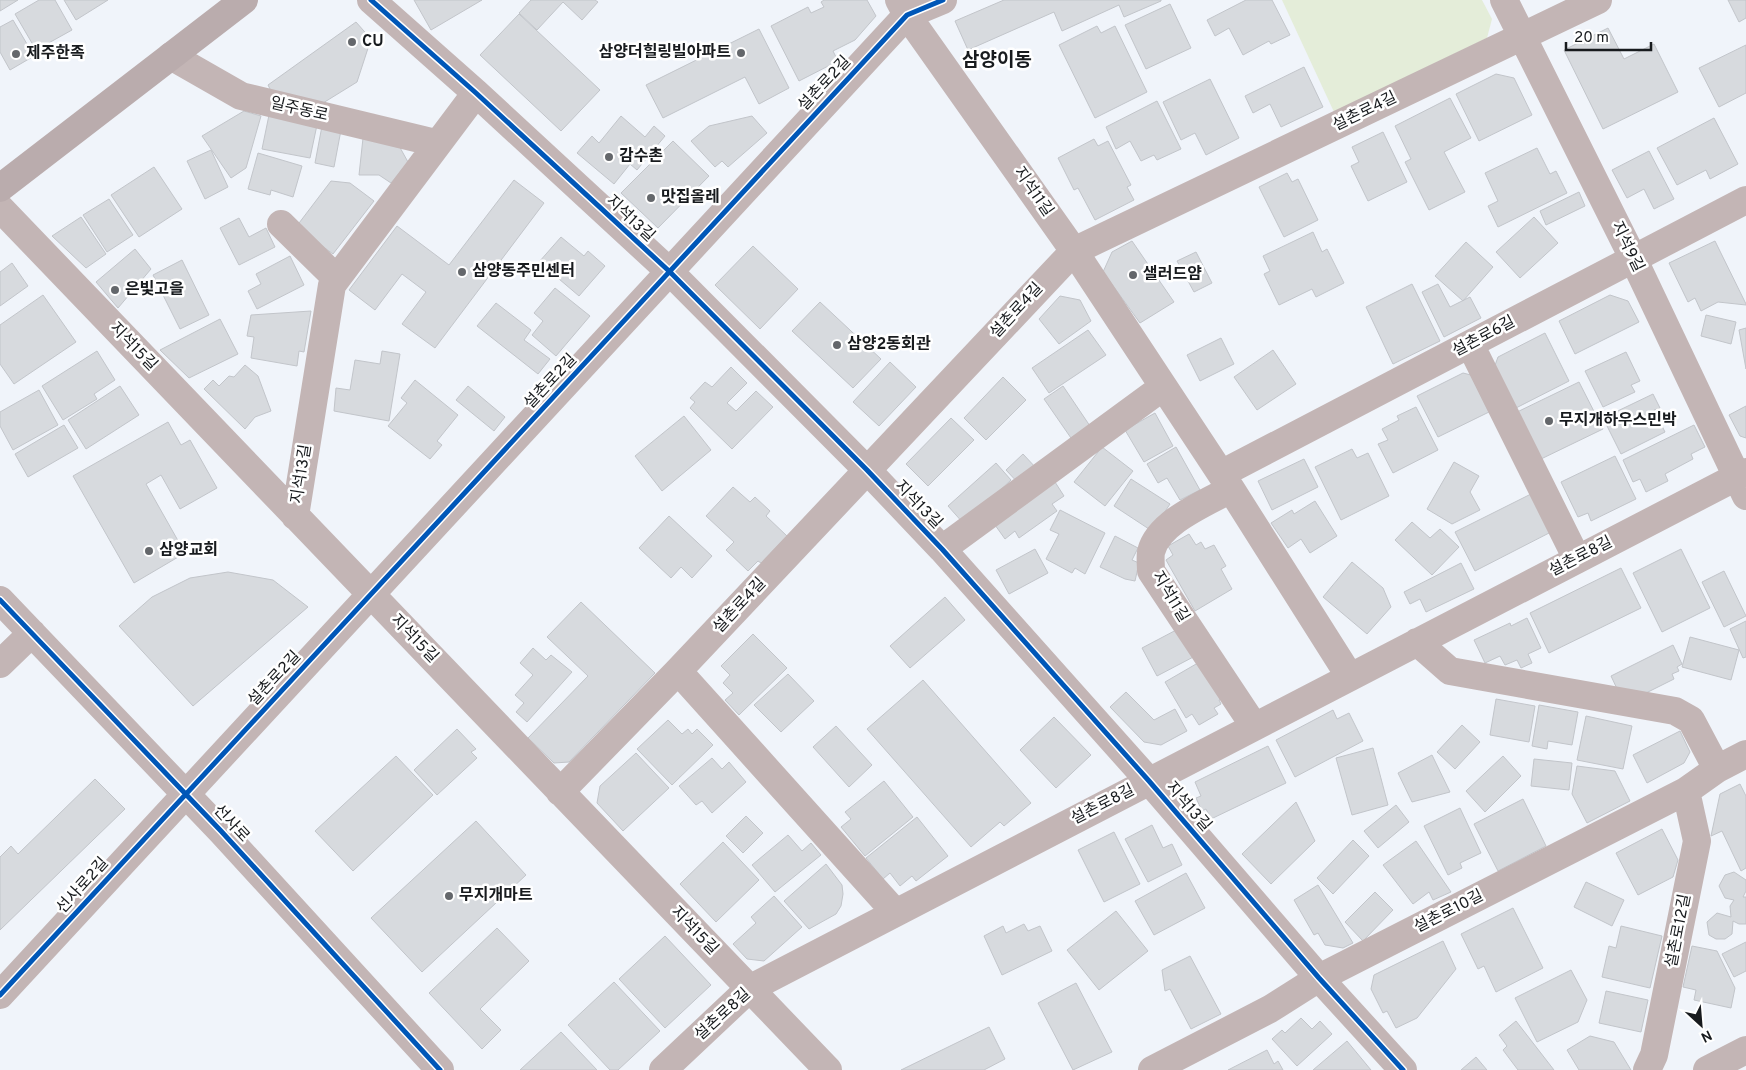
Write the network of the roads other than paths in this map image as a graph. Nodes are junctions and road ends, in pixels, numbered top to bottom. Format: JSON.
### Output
{"nodes":[{"id":1,"x":244,"y":0,"type":"edge"},
{"id":2,"x":371,"y":0,"type":"edge"},
{"id":3,"x":943,"y":0,"type":"edge"},
{"id":4,"x":1504,"y":0,"type":"edge"},
{"id":5,"x":1598,"y":0,"type":"edge"},
{"id":6,"x":903,"y":7,"type":"edge"},
{"id":7,"x":1522,"y":36,"type":"junction"},
{"id":8,"x":171,"y":56,"type":"junction"},
{"id":9,"x":476,"y":93,"type":"junction"},
{"id":10,"x":436,"y":142,"type":"junction"},
{"id":11,"x":0,"y":188,"type":"edge"},
{"id":12,"x":1746,"y":200,"type":"edge"},
{"id":13,"x":0,"y":208,"type":"edge"},
{"id":14,"x":281,"y":224,"type":"dead end"},
{"id":15,"x":1074,"y":251,"type":"junction"},
{"id":16,"x":1633,"y":258,"type":"junction"},
{"id":17,"x":670,"y":272,"type":"junction"},
{"id":18,"x":336,"y":278,"type":"junction"},
{"id":19,"x":1470,"y":344,"type":"junction"},
{"id":20,"x":1163,"y":387,"type":"junction"},
{"id":21,"x":867,"y":470,"type":"junction"},
{"id":22,"x":1226,"y":481,"type":"junction"},
{"id":23,"x":1743,"y":482,"type":"edge"},
{"id":24,"x":295,"y":516,"type":"junction"},
{"id":25,"x":942,"y":549,"type":"junction"},
{"id":26,"x":1577,"y":560,"type":"junction"},
{"id":27,"x":370,"y":594,"type":"junction"},
{"id":28,"x":0,"y":600,"type":"edge"},
{"id":29,"x":32,"y":633,"type":"junction"},
{"id":30,"x":1417,"y":642,"type":"junction"},
{"id":31,"x":0,"y":664,"type":"edge"},
{"id":32,"x":678,"y":671,"type":"junction"},
{"id":33,"x":1350,"y":677,"type":"junction"},
{"id":34,"x":1254,"y":726,"type":"junction"},
{"id":35,"x":1746,"y":754,"type":"edge"},
{"id":36,"x":1717,"y":769,"type":"junction"},
{"id":37,"x":1149,"y":781,"type":"junction"},
{"id":38,"x":1686,"y":791,"type":"junction"},
{"id":39,"x":560,"y":792,"type":"junction"},
{"id":40,"x":186,"y":794,"type":"junction"},
{"id":41,"x":895,"y":912,"type":"junction"},
{"id":42,"x":1319,"y":978,"type":"junction"},
{"id":43,"x":749,"y":989,"type":"junction"},
{"id":44,"x":0,"y":995,"type":"edge"},
{"id":45,"x":1746,"y":1050,"type":"edge"},
{"id":46,"x":440,"y":1070,"type":"edge"},
{"id":47,"x":663,"y":1070,"type":"edge"},
{"id":48,"x":828,"y":1070,"type":"edge"},
{"id":49,"x":1152,"y":1070,"type":"edge"},
{"id":50,"x":1403,"y":1070,"type":"edge"},
{"id":51,"x":1647,"y":1070,"type":"edge"},
{"id":52,"x":1707,"y":1070,"type":"edge"}],
"edges":[{"from":1,"to":8,"type":"main road"},
{"from":2,"to":9,"type":"street","name":"지석13길"},
{"from":3,"to":6,"type":"street","name":"설촌로2길"},
{"from":4,"to":7,"type":"street","name":"지석9길"},
{"from":5,"to":7,"type":"street","name":"설촌로4길"},
{"from":6,"to":15,"type":"street","name":"지석11길"},
{"from":6,"to":17,"type":"street","name":"설촌로2길"},
{"from":7,"to":15,"type":"street","name":"설촌로4길"},
{"from":7,"to":16,"type":"street","name":"지석9길"},
{"from":8,"to":10,"type":"street","name":"일주동로"},
{"from":8,"to":11,"type":"main road"},
{"from":9,"to":10,"type":"street","name":"지석13길"},
{"from":9,"to":17,"type":"street","name":"지석13길"},
{"from":10,"to":18,"type":"street","name":"지석13길"},
{"from":12,"to":16,"type":"street","name":"설촌로6길"},
{"from":13,"to":24,"type":"street","name":"지석15길"},
{"from":14,"to":18,"type":"street"},
{"from":15,"to":20,"type":"street","name":"지석11길"},
{"from":15,"to":21,"type":"street","name":"설촌로4길"},
{"from":16,"to":19,"type":"street","name":"설촌로6길"},
{"from":16,"to":23,"type":"street","name":"지석9길"},
{"from":17,"to":21,"type":"street","name":"지석13길"},
{"from":17,"to":27,"type":"street","name":"설촌로2길"},
{"from":18,"to":24,"type":"street","name":"지석13길"},
{"from":19,"to":22,"type":"street","name":"설촌로6길"},
{"from":19,"to":26,"type":"street"},
{"from":20,"to":22,"type":"street","name":"지석11길"},
{"from":20,"to":25,"type":"street"},
{"from":21,"to":25,"type":"street","name":"지석13길"},
{"from":21,"to":32,"type":"street","name":"설촌로4길"},
{"from":22,"to":33,"type":"street","name":"지석11길"},
{"from":22,"to":34,"type":"street","name":"지석11길"},
{"from":23,"to":26,"type":"street","name":"설촌로8길"},
{"from":24,"to":27,"type":"street","name":"지석15길"},
{"from":25,"to":37,"type":"street","name":"지석13길"},
{"from":26,"to":30,"type":"street","name":"설촌로8길"},
{"from":27,"to":39,"type":"street","name":"지석15길"},
{"from":27,"to":40,"type":"street","name":"설촌로2길"},
{"from":28,"to":29,"type":"street","name":"선사로"},
{"from":29,"to":31,"type":"street"},
{"from":29,"to":40,"type":"street","name":"선사로"},
{"from":30,"to":33,"type":"street","name":"설촌로8길"},
{"from":30,"to":36,"type":"street"},
{"from":32,"to":39,"type":"street","name":"설촌로4길"},
{"from":32,"to":41,"type":"street"},
{"from":33,"to":34,"type":"street","name":"설촌로8길"},
{"from":34,"to":37,"type":"street","name":"설촌로8길"},
{"from":35,"to":36,"type":"street","name":"설촌로10길"},
{"from":36,"to":38,"type":"street","name":"설촌로10길"},
{"from":37,"to":41,"type":"street","name":"설촌로8길"},
{"from":37,"to":42,"type":"street","name":"지석13길"},
{"from":38,"to":42,"type":"street","name":"설촌로10길"},
{"from":38,"to":51,"type":"street","name":"설촌로12길"},
{"from":39,"to":43,"type":"street","name":"지석15길"},
{"from":40,"to":44,"type":"street","name":"선사로2길"},
{"from":40,"to":46,"type":"street","name":"선사로"},
{"from":41,"to":43,"type":"street","name":"설촌로8길"},
{"from":42,"to":49,"type":"street","name":"설촌로10길"},
{"from":42,"to":50,"type":"street","name":"지석13길"},
{"from":43,"to":47,"type":"street","name":"설촌로8길"},
{"from":43,"to":48,"type":"street","name":"지석15길"},
{"from":45,"to":52,"type":"street"}]}
